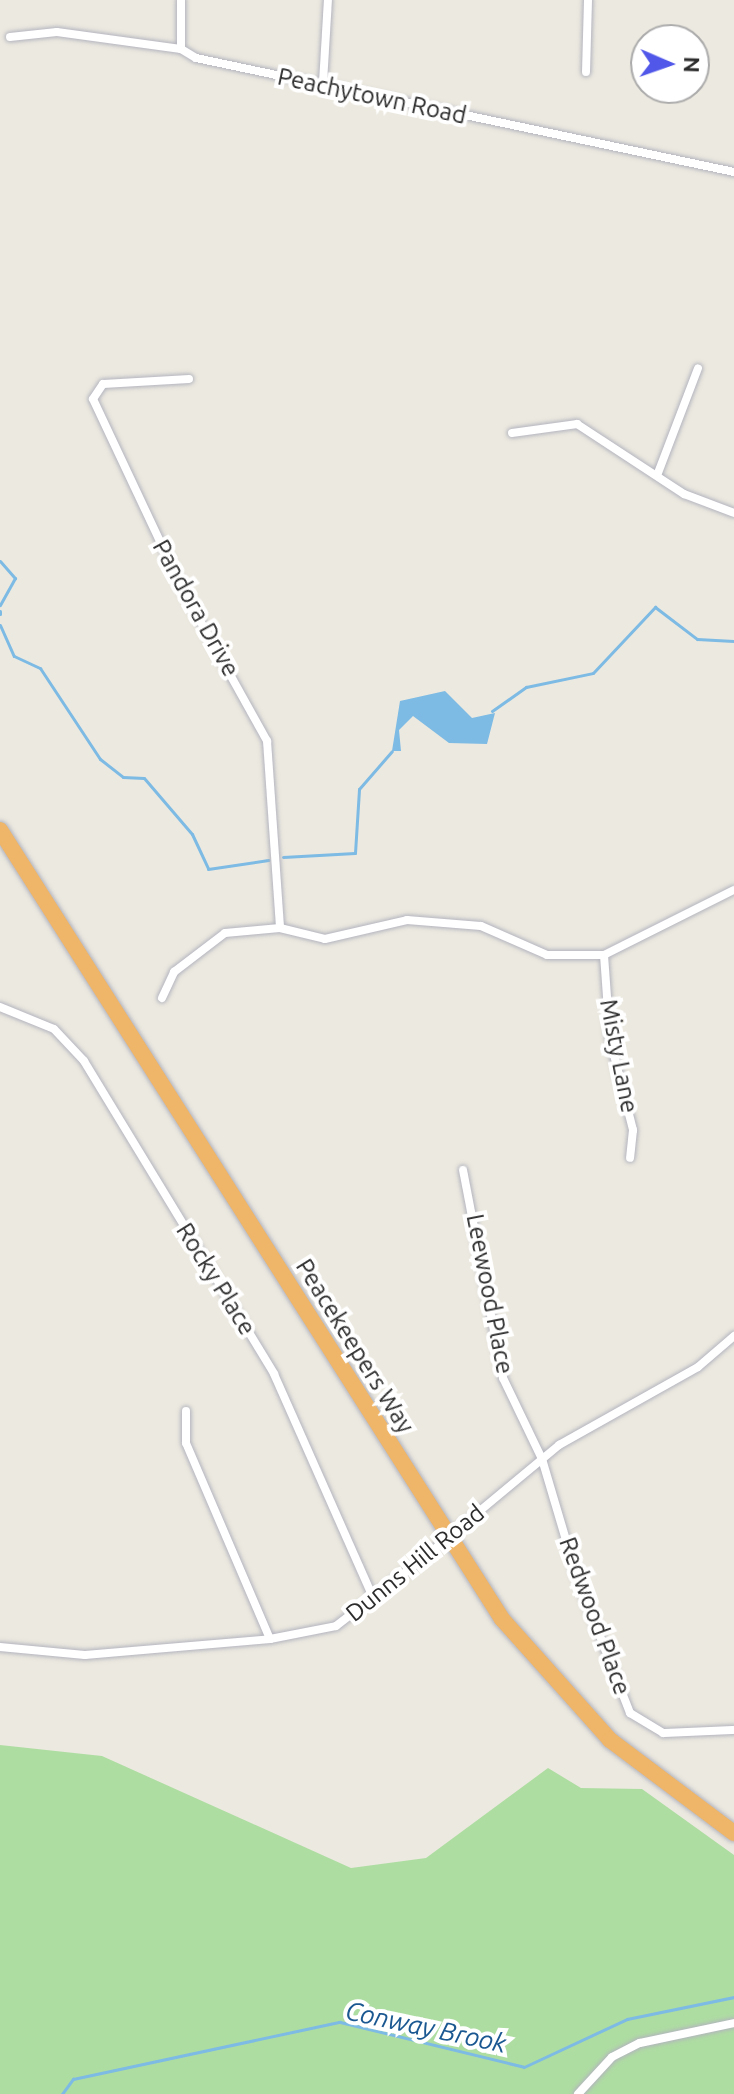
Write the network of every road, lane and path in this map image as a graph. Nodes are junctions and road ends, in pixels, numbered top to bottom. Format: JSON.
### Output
{"nodes":[{"id":1,"x":181,"y":0,"type":"edge"},
{"id":2,"x":328,"y":0,"type":"edge"},
{"id":3,"x":588,"y":0,"type":"edge"},
{"id":4,"x":10,"y":37,"type":"dead end"},
{"id":5,"x":181,"y":49,"type":"junction"},
{"id":6,"x":586,"y":72,"type":"dead end"},
{"id":7,"x":323,"y":83,"type":"junction"},
{"id":8,"x":734,"y":172,"type":"edge"},
{"id":9,"x":698,"y":368,"type":"dead end"},
{"id":10,"x":189,"y":379,"type":"dead end"},
{"id":11,"x":512,"y":433,"type":"dead end"},
{"id":12,"x":658,"y":473,"type":"junction"},
{"id":13,"x":734,"y":513,"type":"edge"},
{"id":14,"x":0,"y":830,"type":"edge"},
{"id":15,"x":734,"y":890,"type":"edge"},
{"id":16,"x":280,"y":928,"type":"junction"},
{"id":17,"x":604,"y":955,"type":"junction"},
{"id":18,"x":162,"y":998,"type":"dead end"},
{"id":19,"x":0,"y":1007,"type":"edge"},
{"id":20,"x":630,"y":1158,"type":"dead end"},
{"id":21,"x":463,"y":1170,"type":"dead end"},
{"id":22,"x":734,"y":1336,"type":"edge"},
{"id":23,"x":186,"y":1411,"type":"dead end"},
{"id":24,"x":542,"y":1459,"type":"junction"},
{"id":25,"x":374,"y":1600,"type":"junction"},
{"id":26,"x":270,"y":1639,"type":"junction"},
{"id":27,"x":0,"y":1647,"type":"edge"},
{"id":28,"x":734,"y":1730,"type":"edge"},
{"id":29,"x":734,"y":1833,"type":"edge"},
{"id":30,"x":734,"y":2023,"type":"edge"},
{"id":31,"x":578,"y":2094,"type":"edge"}],
"edges":[{"from":1,"to":5,"type":"street"},
{"from":2,"to":7,"type":"street"},
{"from":3,"to":6,"type":"street"},
{"from":4,"to":5,"type":"street","name":"Peachytown Road"},
{"from":5,"to":7,"type":"street","name":"Peachytown Road"},
{"from":7,"to":8,"type":"street","name":"Peachytown Road"},
{"from":9,"to":12,"type":"street"},
{"from":10,"to":16,"type":"street","name":"Pandora Drive"},
{"from":11,"to":12,"type":"street"},
{"from":12,"to":13,"type":"street"},
{"from":14,"to":29,"type":"highway","name":"Peacekeepers Way"},
{"from":15,"to":17,"type":"street"},
{"from":16,"to":17,"type":"street"},
{"from":16,"to":18,"type":"street"},
{"from":17,"to":20,"type":"street","name":"Misty Lane"},
{"from":19,"to":25,"type":"street","name":"Rocky Place"},
{"from":21,"to":24,"type":"street","name":"Leewood Place"},
{"from":22,"to":24,"type":"street","name":"Dunns Hill Road"},
{"from":23,"to":26,"type":"street"},
{"from":24,"to":25,"type":"street","name":"Dunns Hill Road","bridge":true},
{"from":24,"to":28,"type":"street","name":"Redwood Place"},
{"from":25,"to":26,"type":"street","name":"Dunns Hill Road"},
{"from":26,"to":27,"type":"street","name":"Dunns Hill Road"},
{"from":30,"to":31,"type":"street"}]}
